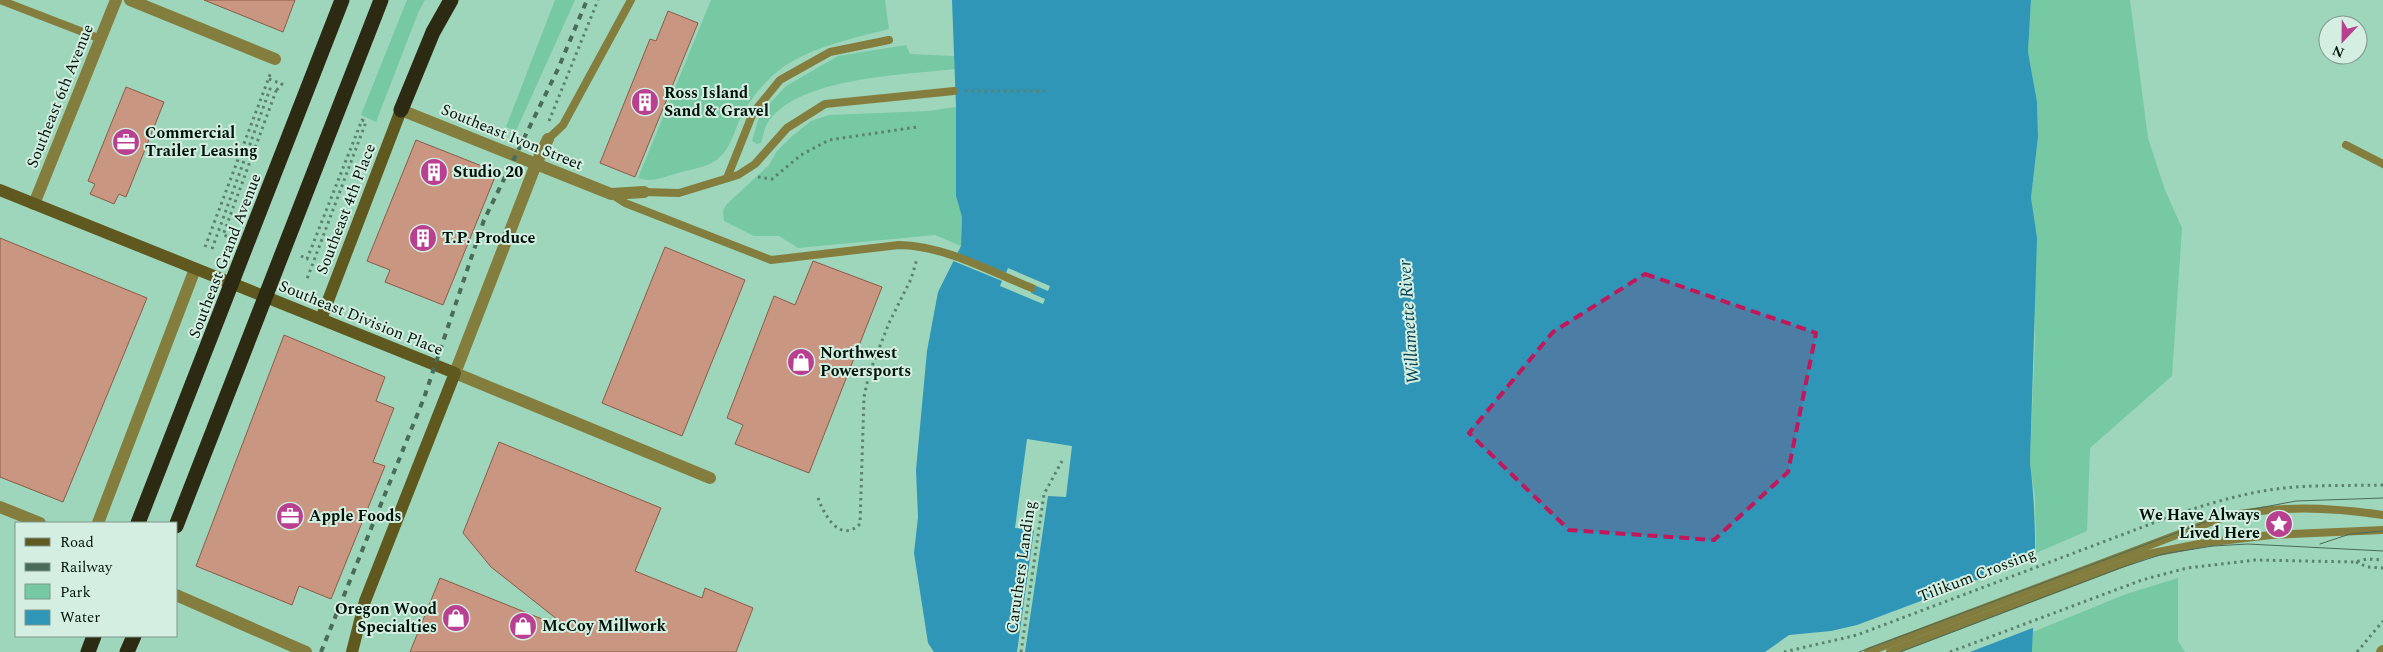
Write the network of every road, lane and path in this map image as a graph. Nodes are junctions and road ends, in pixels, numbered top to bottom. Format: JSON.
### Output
{"nodes":[{"id":1,"x":0,"y":0,"type":"edge"},
{"id":2,"x":116,"y":0,"type":"edge"},
{"id":3,"x":130,"y":0,"type":"edge"},
{"id":4,"x":342,"y":0,"type":"edge"},
{"id":5,"x":381,"y":0,"type":"edge"},
{"id":6,"x":451,"y":0,"type":"edge"},
{"id":7,"x":598,"y":0,"type":"edge"},
{"id":8,"x":631,"y":0,"type":"edge"},
{"id":9,"x":100,"y":39,"type":"junction"},
{"id":10,"x":889,"y":40,"type":"dead end"},
{"id":11,"x":276,"y":59,"type":"joint"},
{"id":12,"x":269,"y":79,"type":"junction"},
{"id":13,"x":276,"y":91,"type":"junction"},
{"id":14,"x":954,"y":91,"type":"joint"},
{"id":15,"x":1048,"y":91,"type":"dead end"},
{"id":16,"x":402,"y":110,"type":"junction"},
{"id":17,"x":917,"y":127,"type":"dead end"},
{"id":18,"x":548,"y":139,"type":"junction"},
{"id":19,"x":2346,"y":145,"type":"dead end"},
{"id":20,"x":536,"y":164,"type":"junction"},
{"id":21,"x":2383,"y":164,"type":"edge"},
{"id":22,"x":738,"y":175,"type":"junction"},
{"id":23,"x":727,"y":178,"type":"junction"},
{"id":24,"x":0,"y":190,"type":"edge"},
{"id":25,"x":644,"y":192,"type":"joint"},
{"id":26,"x":611,"y":194,"type":"junction"},
{"id":27,"x":34,"y":204,"type":"junction"},
{"id":28,"x":230,"y":237,"type":"dead end"},
{"id":29,"x":917,"y":246,"type":"junction"},
{"id":30,"x":205,"y":247,"type":"dead end"},
{"id":31,"x":212,"y":249,"type":"dead end"},
{"id":32,"x":301,"y":256,"type":"dead end"},
{"id":33,"x":195,"y":269,"type":"junction"},
{"id":34,"x":307,"y":279,"type":"dead end"},
{"id":35,"x":1032,"y":288,"type":"dead end"},
{"id":36,"x":321,"y":320,"type":"junction"},
{"id":37,"x":455,"y":373,"type":"junction"},
{"id":38,"x":1062,"y":461,"type":"dead end"},
{"id":39,"x":710,"y":478,"type":"dead end"},
{"id":40,"x":2383,"y":485,"type":"edge"},
{"id":41,"x":818,"y":498,"type":"dead end"},
{"id":42,"x":0,"y":507,"type":"edge"},
{"id":43,"x":2383,"y":515,"type":"edge"},
{"id":44,"x":38,"y":522,"type":"edge"},
{"id":45,"x":98,"y":522,"type":"edge"},
{"id":46,"x":138,"y":522,"type":"edge"},
{"id":47,"x":178,"y":522,"type":"edge"},
{"id":48,"x":2383,"y":530,"type":"edge"},
{"id":49,"x":2383,"y":560,"type":"edge"},
{"id":50,"x":2355,"y":562,"type":"junction"},
{"id":51,"x":2383,"y":568,"type":"edge"},
{"id":52,"x":178,"y":596,"type":"edge"},
{"id":53,"x":2383,"y":621,"type":"edge"},
{"id":54,"x":94,"y":637,"type":"edge"},
{"id":55,"x":134,"y":637,"type":"edge"},
{"id":56,"x":88,"y":652,"type":"edge"},
{"id":57,"x":127,"y":652,"type":"edge"},
{"id":58,"x":306,"y":652,"type":"edge"},
{"id":59,"x":352,"y":652,"type":"edge"},
{"id":60,"x":1021,"y":652,"type":"edge"},
{"id":61,"x":1784,"y":652,"type":"edge"},
{"id":62,"x":1868,"y":652,"type":"edge"},
{"id":63,"x":1890,"y":652,"type":"edge"},
{"id":64,"x":1950,"y":652,"type":"edge"},
{"id":65,"x":2357,"y":652,"type":"edge"}],
"edges":[{"from":1,"to":9,"type":"lane"},
{"from":2,"to":9,"type":"street","name":"Southeast 6th Avenue"},
{"from":3,"to":11,"type":"street"},
{"from":4,"to":46,"type":"highway","name":"Southeast Grand Avenue"},
{"from":5,"to":47,"type":"highway"},
{"from":6,"to":16,"type":"highway"},
{"from":7,"to":18,"type":"path"},
{"from":8,"to":18,"type":"lane"},
{"from":9,"to":27,"type":"street","name":"Southeast 6th Avenue"},
{"from":10,"to":23,"type":"lane"},
{"from":11,"to":12,"type":"path"},
{"from":12,"to":13,"type":"path"},
{"from":12,"to":30,"type":"path"},
{"from":13,"to":28,"type":"path"},
{"from":13,"to":31,"type":"path"},
{"from":14,"to":15,"type":"path"},
{"from":14,"to":22,"type":"lane"},
{"from":16,"to":20,"type":"street","name":"Southeast Ivon Street"},
{"from":16,"to":36,"type":"street","name":"Southeast 4th Place"},
{"from":17,"to":22,"type":"path"},
{"from":18,"to":20,"type":"street"},
{"from":19,"to":21,"type":"lane"},
{"from":20,"to":26,"type":"street","name":"Southeast Ivon Street"},
{"from":20,"to":37,"type":"street"},
{"from":22,"to":23,"type":"lane"},
{"from":23,"to":25,"type":"lane"},
{"from":24,"to":27,"type":"street","name":"Southeast Division Place"},
{"from":25,"to":26,"type":"street"},
{"from":26,"to":29,"type":"lane"},
{"from":27,"to":33,"type":"street","name":"Southeast Division Place"},
{"from":29,"to":35,"type":"lane"},
{"from":29,"to":41,"type":"path"},
{"from":32,"to":34,"type":"path"},
{"from":33,"to":36,"type":"street","name":"Southeast Division Place"},
{"from":33,"to":45,"type":"street","name":"Southeast Grand Avenue"},
{"from":36,"to":37,"type":"street","name":"Southeast Division Place"},
{"from":37,"to":39,"type":"street","name":"Southeast Division Place"},
{"from":37,"to":59,"type":"street"},
{"from":38,"to":60,"type":"path","name":"Caruthers Landing"},
{"from":40,"to":61,"type":"path","name":"Tilikum Crossing"},
{"from":42,"to":44,"type":"street"},
{"from":43,"to":62,"type":"lane","name":"Tilikum Crossing"},
{"from":48,"to":63,"type":"lane"},
{"from":49,"to":50,"type":"path"},
{"from":50,"to":51,"type":"path"},
{"from":50,"to":64,"type":"path"},
{"from":52,"to":58,"type":"street"},
{"from":53,"to":65,"type":"path"},
{"from":54,"to":56,"type":"highway"},
{"from":55,"to":57,"type":"highway"}]}
